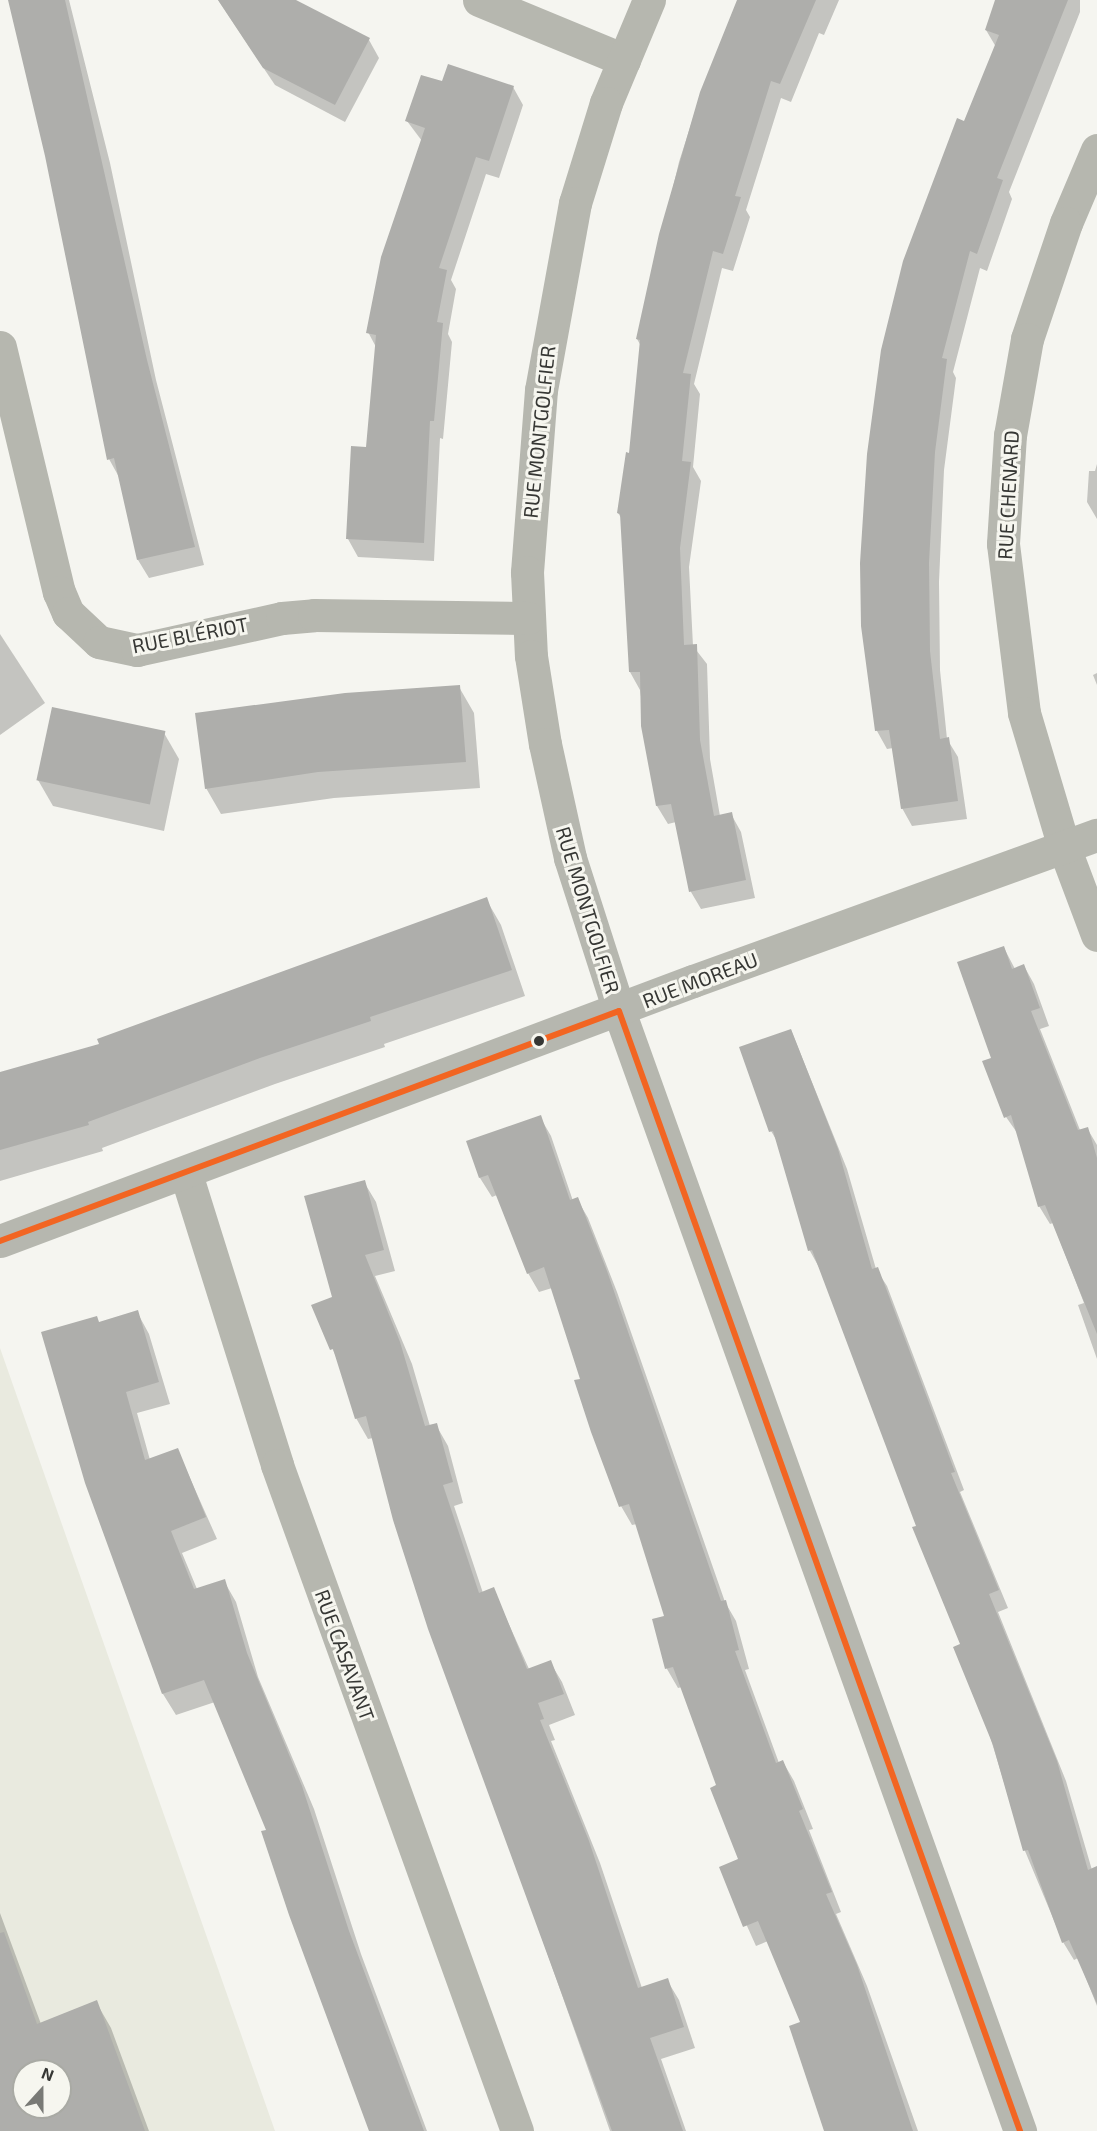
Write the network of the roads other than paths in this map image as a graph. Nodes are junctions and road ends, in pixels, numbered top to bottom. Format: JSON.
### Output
{"nodes":[{"id":1,"x":479,"y":0,"type":"edge"},
{"id":2,"x":649,"y":0,"type":"edge"},
{"id":3,"x":624,"y":60,"type":"junction"},
{"id":4,"x":1097,"y":150,"type":"edge"},
{"id":5,"x":0,"y":347,"type":"edge"},
{"id":6,"x":528,"y":618,"type":"junction"},
{"id":7,"x":1097,"y":835,"type":"edge"},
{"id":8,"x":1064,"y":846,"type":"junction"},
{"id":9,"x":1097,"y":934,"type":"edge"},
{"id":10,"x":618,"y":1011,"type":"junction"},
{"id":11,"x":186,"y":1174,"type":"junction"},
{"id":12,"x":0,"y":1241,"type":"edge"},
{"id":13,"x":517,"y":2131,"type":"edge"},
{"id":14,"x":1020,"y":2131,"type":"edge"}],
"edges":[{"from":1,"to":3,"type":"street"},
{"from":2,"to":3,"type":"street","name":"RUE MONTGOLFIER"},
{"from":3,"to":6,"type":"street","name":"RUE MONTGOLFIER"},
{"from":4,"to":8,"type":"street","name":"RUE CHENARD"},
{"from":5,"to":6,"type":"street","name":"RUE BLÉRIOT"},
{"from":6,"to":10,"type":"street","name":"RUE MONTGOLFIER"},
{"from":7,"to":8,"type":"street","name":"RUE MOREAU"},
{"from":8,"to":9,"type":"street","name":"RUE CHENARD"},
{"from":8,"to":10,"type":"street","name":"RUE MOREAU"},
{"from":10,"to":11,"type":"street","name":"RUE MOREAU"},
{"from":10,"to":14,"type":"street","name":"RUE MONTGOLFIER"},
{"from":11,"to":12,"type":"street","name":"RUE MOREAU"},
{"from":11,"to":13,"type":"street","name":"RUE CASAVANT"}]}
